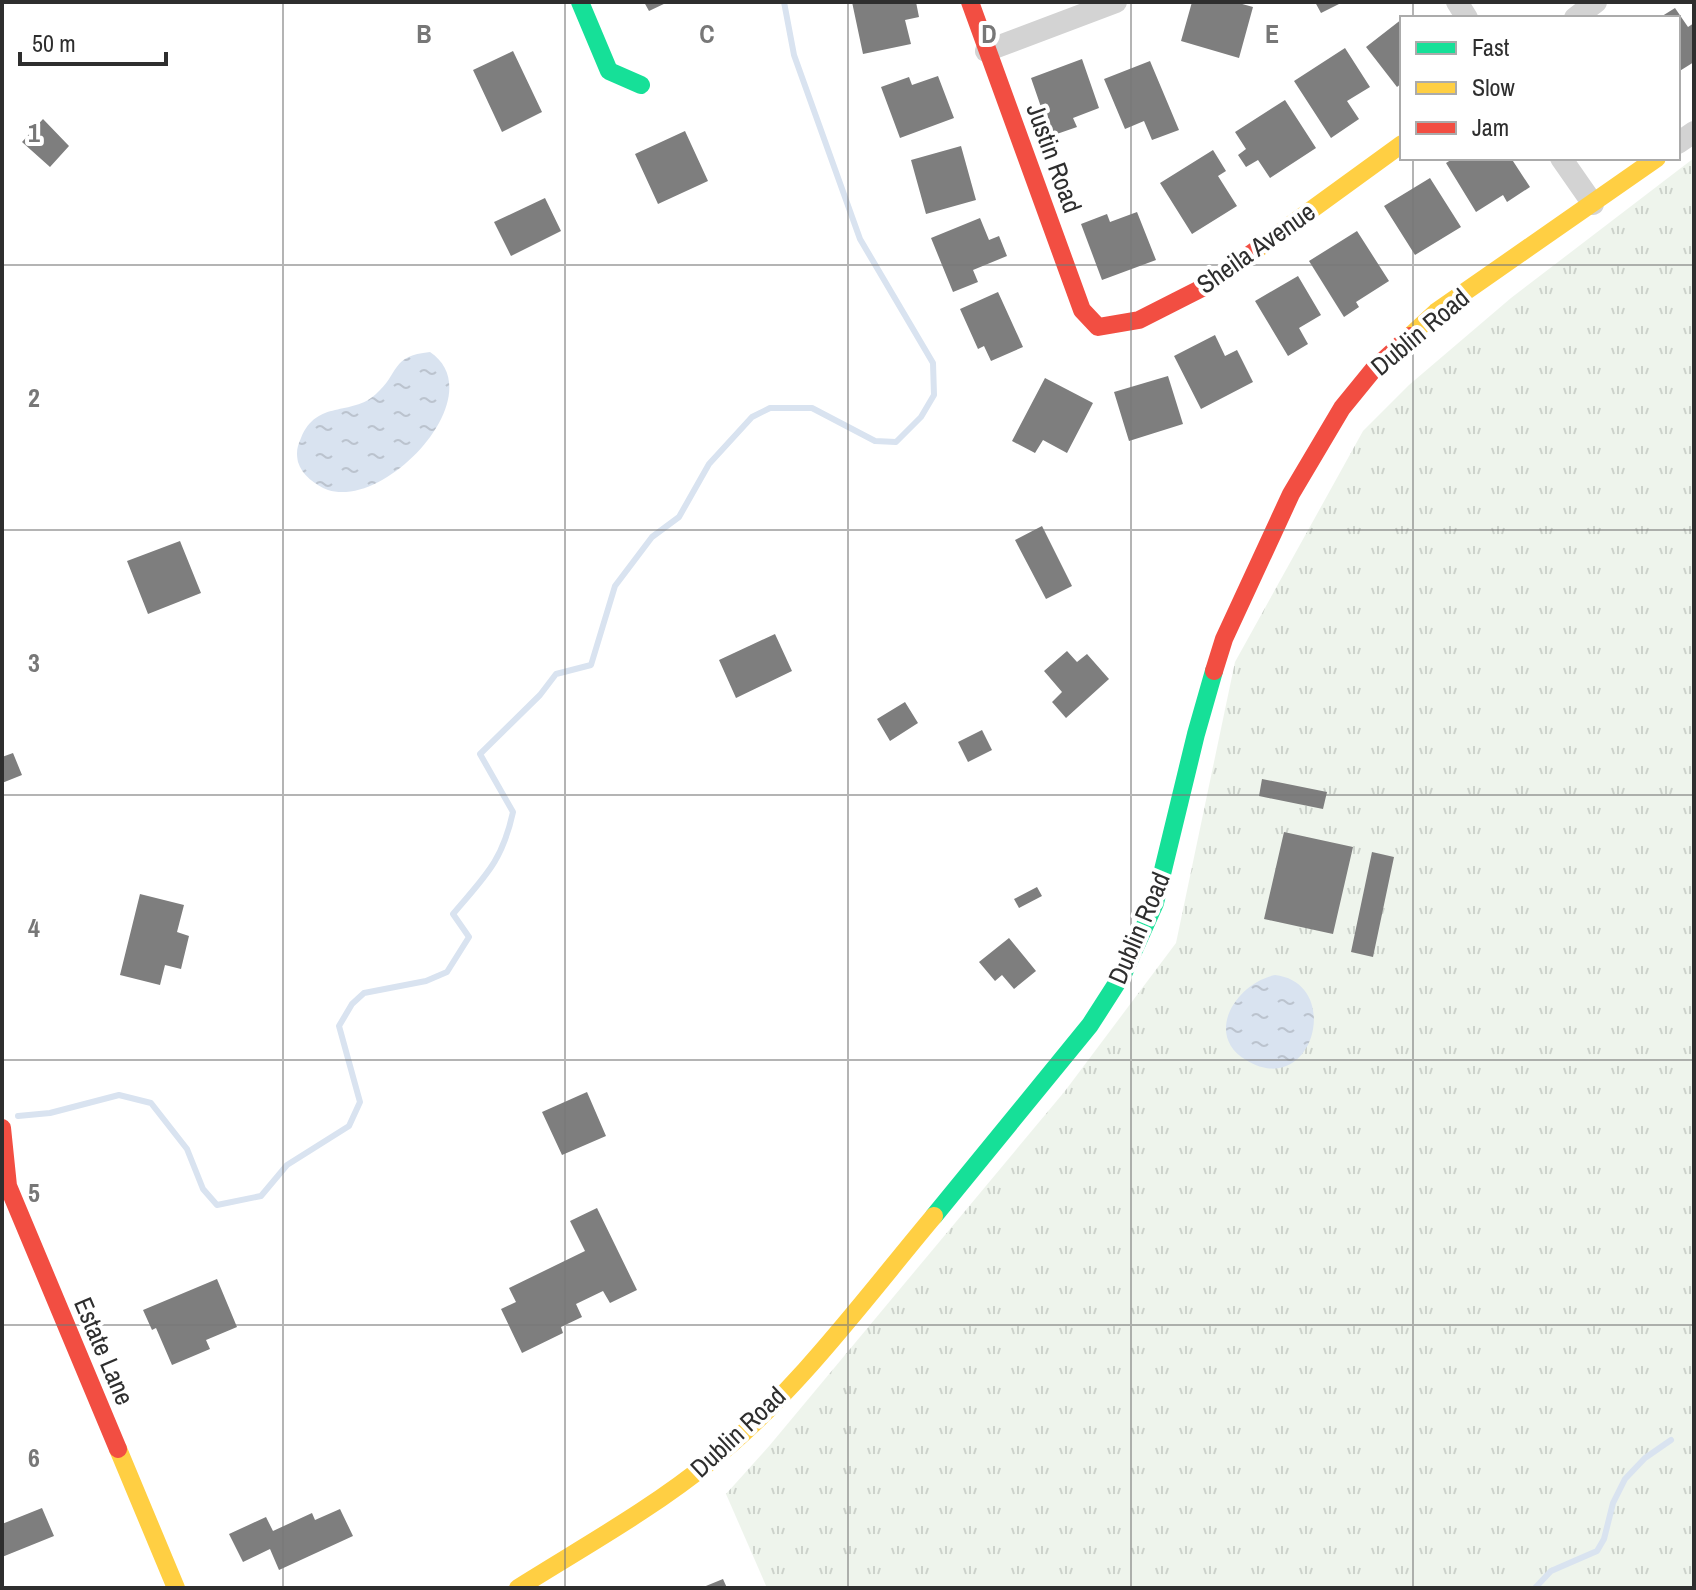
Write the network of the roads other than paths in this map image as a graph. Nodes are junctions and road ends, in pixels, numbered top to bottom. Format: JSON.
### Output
{"nodes":[{"id":1,"x":580,"y":2,"type":"edge"},
{"id":2,"x":970,"y":2,"type":"edge"},
{"id":3,"x":1116,"y":2,"type":"edge"},
{"id":4,"x":1596,"y":2,"type":"edge"},
{"id":5,"x":1578,"y":16,"type":"edge"},
{"id":6,"x":986,"y":51,"type":"junction"},
{"id":7,"x":641,"y":85,"type":"dead end"},
{"id":8,"x":1400,"y":145,"type":"edge"},
{"id":9,"x":1562,"y":160,"type":"edge"},
{"id":10,"x":1654,"y":160,"type":"edge"},
{"id":11,"x":1593,"y":204,"type":"junction"},
{"id":12,"x":1098,"y":327,"type":"joint"},
{"id":13,"x":2,"y":1128,"type":"edge"},
{"id":14,"x":176,"y":1588,"type":"edge"},
{"id":15,"x":518,"y":1588,"type":"edge"}],
"edges":[{"from":1,"to":7,"type":"street"},
{"from":2,"to":6,"type":"street","name":"Justin Road"},
{"from":3,"to":6,"type":"street"},
{"from":4,"to":5,"type":"street"},
{"from":6,"to":12,"type":"street","name":"Justin Road"},
{"from":8,"to":12,"type":"street","name":"Sheila Avenue"},
{"from":9,"to":11,"type":"street"},
{"from":10,"to":11,"type":"street","name":"Dublin Road"},
{"from":11,"to":15,"type":"street","name":"Dublin Road"},
{"from":13,"to":14,"type":"street","name":"Estate Lane"}]}
